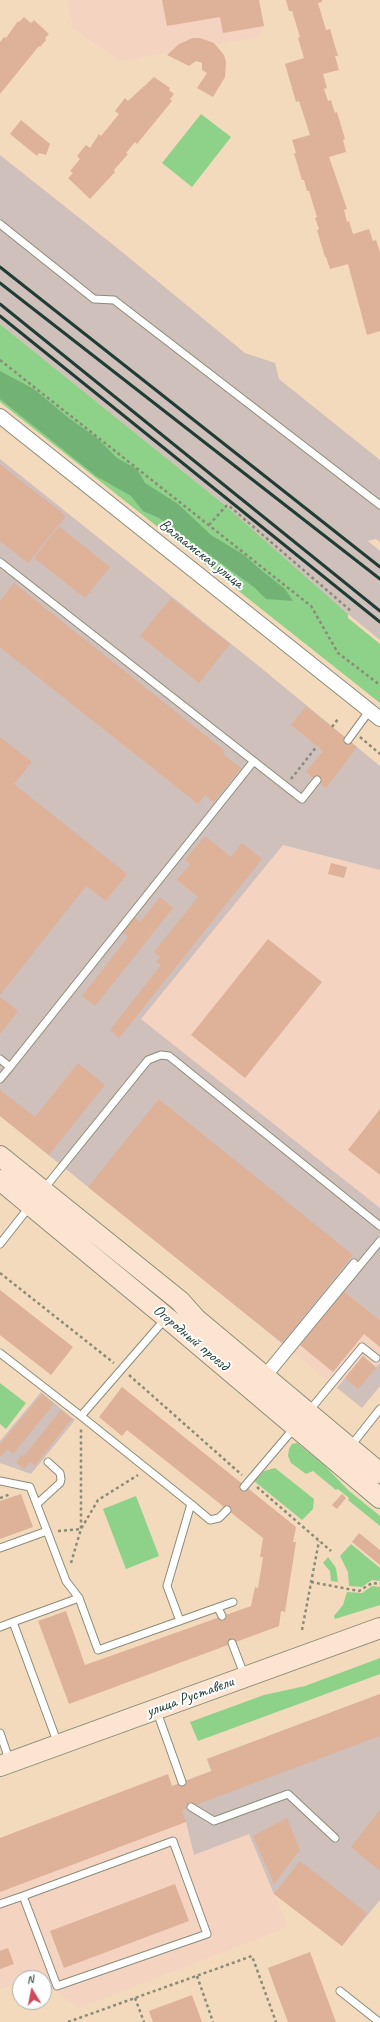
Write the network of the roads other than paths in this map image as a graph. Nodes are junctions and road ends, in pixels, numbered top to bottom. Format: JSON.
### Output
{"nodes":[{"id":1,"x":0,"y":224,"type":"edge"},
{"id":2,"x":0,"y":416,"type":"edge"},
{"id":3,"x":380,"y":505,"type":"edge"},
{"id":4,"x":0,"y":562,"type":"edge"},
{"id":5,"x":375,"y":715,"type":"edge"},
{"id":6,"x":348,"y":740,"type":"dead end"},
{"id":7,"x":253,"y":762,"type":"junction"},
{"id":8,"x":317,"y":780,"type":"dead end"},
{"id":9,"x":0,"y":1059,"type":"edge"},
{"id":10,"x":10,"y":1067,"type":"junction"},
{"id":11,"x":0,"y":1079,"type":"edge"},
{"id":12,"x":0,"y":1156,"type":"edge"},
{"id":13,"x":0,"y":1180,"type":"edge"},
{"id":14,"x":37,"y":1197,"type":"junction"},
{"id":15,"x":380,"y":1226,"type":"edge"},
{"id":16,"x":380,"y":1241,"type":"edge"},
{"id":17,"x":0,"y":1244,"type":"edge"},
{"id":18,"x":354,"y":1263,"type":"dead end"},
{"id":19,"x":166,"y":1317,"type":"junction"},
{"id":20,"x":0,"y":1353,"type":"edge"},
{"id":21,"x":376,"y":1358,"type":"dead end"},
{"id":22,"x":264,"y":1377,"type":"junction"},
{"id":23,"x":380,"y":1409,"type":"edge"},
{"id":24,"x":81,"y":1416,"type":"junction"},
{"id":25,"x":301,"y":1419,"type":"junction"},
{"id":26,"x":349,"y":1447,"type":"junction"},
{"id":27,"x":48,"y":1462,"type":"dead end"},
{"id":28,"x":379,"y":1471,"type":"edge"},
{"id":29,"x":0,"y":1481,"type":"edge"},
{"id":30,"x":247,"y":1484,"type":"road end"},
{"id":31,"x":380,"y":1498,"type":"edge"},
{"id":32,"x":37,"y":1504,"type":"junction"},
{"id":33,"x":191,"y":1504,"type":"junction"},
{"id":34,"x":227,"y":1510,"type":"dead end"},
{"id":35,"x":47,"y":1531,"type":"junction"},
{"id":36,"x":0,"y":1548,"type":"edge"},
{"id":37,"x":79,"y":1598,"type":"junction"},
{"id":38,"x":233,"y":1602,"type":"dead end"},
{"id":39,"x":218,"y":1608,"type":"junction"},
{"id":40,"x":222,"y":1616,"type":"dead end"},
{"id":41,"x":180,"y":1621,"type":"junction"},
{"id":42,"x":13,"y":1622,"type":"junction"},
{"id":43,"x":0,"y":1627,"type":"edge"},
{"id":44,"x":380,"y":1628,"type":"edge"},
{"id":45,"x":232,"y":1644,"type":"dead end"},
{"id":46,"x":245,"y":1678,"type":"junction"},
{"id":47,"x":156,"y":1709,"type":"junction"},
{"id":48,"x":0,"y":1733,"type":"edge"},
{"id":49,"x":58,"y":1745,"type":"junction"},
{"id":50,"x":5,"y":1764,"type":"edge"},
{"id":51,"x":182,"y":1782,"type":"dead end"},
{"id":52,"x":191,"y":1807,"type":"dead end"},
{"id":53,"x":335,"y":1838,"type":"dead end"},
{"id":54,"x":23,"y":1896,"type":"junction"},
{"id":55,"x":0,"y":1904,"type":"edge"},
{"id":56,"x":340,"y":1991,"type":"dead end"},
{"id":57,"x":379,"y":2022,"type":"edge"}],
"edges":[{"from":1,"to":3,"type":"lane"},
{"from":2,"to":5,"type":"street","name":"Валаамская улица"},
{"from":4,"to":7,"type":"lane"},
{"from":5,"to":6,"type":"lane"},
{"from":7,"to":8,"type":"lane"},
{"from":7,"to":10,"type":"lane"},
{"from":9,"to":10,"type":"lane"},
{"from":10,"to":11,"type":"lane"},
{"from":12,"to":14,"type":"main road","name":"Огородный проезд"},
{"from":13,"to":14,"type":"main road","name":"Огородный проезд"},
{"from":14,"to":15,"type":"lane"},
{"from":14,"to":17,"type":"lane"},
{"from":14,"to":19,"type":"main road","name":"Огородный проезд"},
{"from":14,"to":22,"type":"main road","name":"Огородный проезд"},
{"from":16,"to":22,"type":"lane"},
{"from":18,"to":22,"type":"lane"},
{"from":19,"to":24,"type":"lane"},
{"from":19,"to":25,"type":"main road","name":"Огородный проезд"},
{"from":20,"to":24,"type":"lane"},
{"from":21,"to":25,"type":"lane"},
{"from":22,"to":25,"type":"main road","name":"Огородный проезд"},
{"from":23,"to":26,"type":"lane"},
{"from":24,"to":33,"type":"lane"},
{"from":25,"to":26,"type":"main road","name":"Огородный проезд"},
{"from":25,"to":30,"type":"lane"},
{"from":25,"to":31,"type":"main road","name":"Огородный проезд"},
{"from":26,"to":28,"type":"main road","name":"Огородный проезд"},
{"from":27,"to":32,"type":"lane"},
{"from":29,"to":32,"type":"lane"},
{"from":32,"to":35,"type":"lane"},
{"from":33,"to":34,"type":"lane"},
{"from":33,"to":41,"type":"lane"},
{"from":35,"to":36,"type":"lane"},
{"from":35,"to":37,"type":"lane"},
{"from":37,"to":41,"type":"lane"},
{"from":37,"to":42,"type":"lane"},
{"from":38,"to":39,"type":"lane"},
{"from":39,"to":40,"type":"lane"},
{"from":39,"to":41,"type":"lane"},
{"from":42,"to":43,"type":"lane"},
{"from":42,"to":49,"type":"lane"},
{"from":44,"to":46,"type":"main road","name":"улица Руставели"},
{"from":45,"to":46,"type":"lane"},
{"from":46,"to":47,"type":"main road","name":"улица Руставели"},
{"from":47,"to":49,"type":"main road","name":"улица Руставели"},
{"from":47,"to":51,"type":"lane"},
{"from":48,"to":50,"type":"lane"},
{"from":49,"to":50,"type":"main road","name":"улица Руставели"},
{"from":52,"to":53,"type":"lane"},
{"from":54,"to":54,"type":"lane"},
{"from":54,"to":55,"type":"lane"},
{"from":56,"to":57,"type":"lane"}]}
